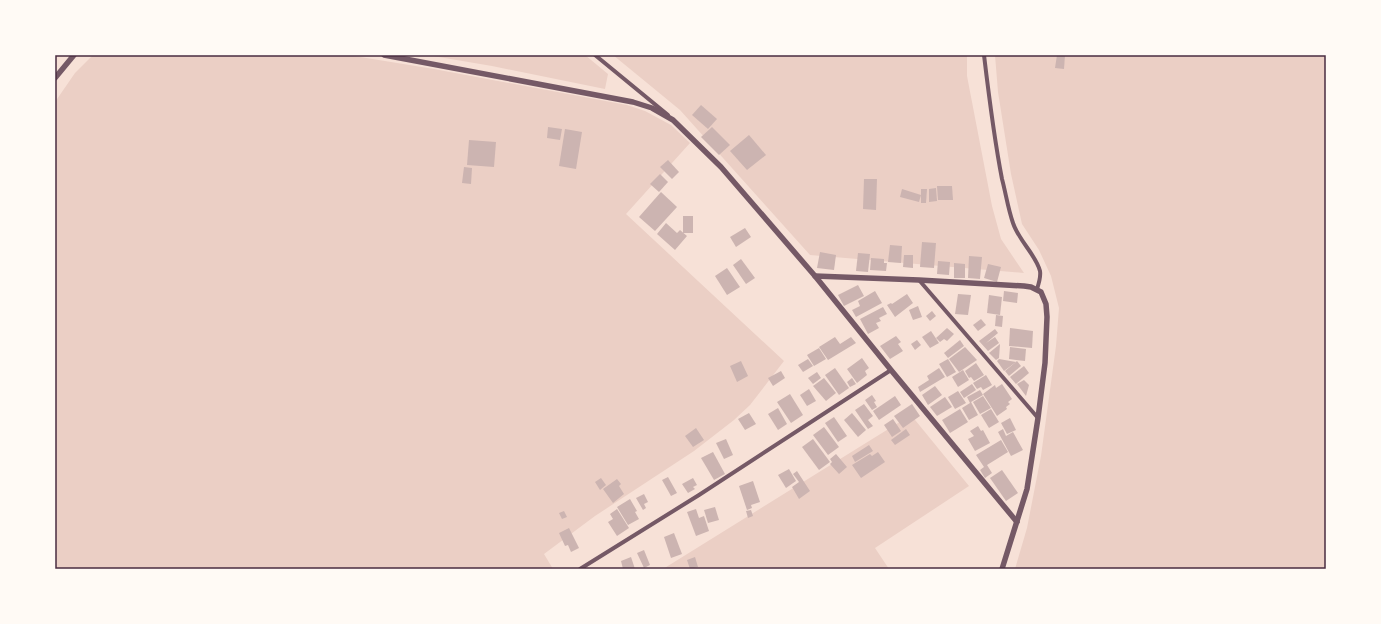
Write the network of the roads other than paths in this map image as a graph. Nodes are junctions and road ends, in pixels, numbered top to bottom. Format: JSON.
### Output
{"nodes":[{"id":1,"x":74,"y":55,"type":"edge"},
{"id":2,"x":384,"y":55,"type":"edge"},
{"id":3,"x":595,"y":55,"type":"edge"},
{"id":4,"x":984,"y":55,"type":"edge"},
{"id":5,"x":55,"y":78,"type":"edge"},
{"id":6,"x":673,"y":120,"type":"junction"},
{"id":7,"x":815,"y":276,"type":"junction"},
{"id":8,"x":919,"y":280,"type":"junction"},
{"id":9,"x":1037,"y":289,"type":"junction"},
{"id":10,"x":891,"y":370,"type":"junction"},
{"id":11,"x":1038,"y":418,"type":"junction"},
{"id":12,"x":1017,"y":522,"type":"junction"},
{"id":13,"x":580,"y":569,"type":"edge"},
{"id":14,"x":1002,"y":569,"type":"edge"}],
"edges":[{"from":1,"to":5,"type":"street"},
{"from":2,"to":6,"type":"street"},
{"from":3,"to":6,"type":"street"},
{"from":4,"to":9,"type":"street"},
{"from":6,"to":7,"type":"street"},
{"from":7,"to":8,"type":"street"},
{"from":7,"to":10,"type":"street"},
{"from":8,"to":9,"type":"street"},
{"from":8,"to":11,"type":"street"},
{"from":9,"to":11,"type":"street"},
{"from":10,"to":12,"type":"street"},
{"from":10,"to":13,"type":"street"},
{"from":11,"to":12,"type":"street"},
{"from":12,"to":14,"type":"street"}]}
